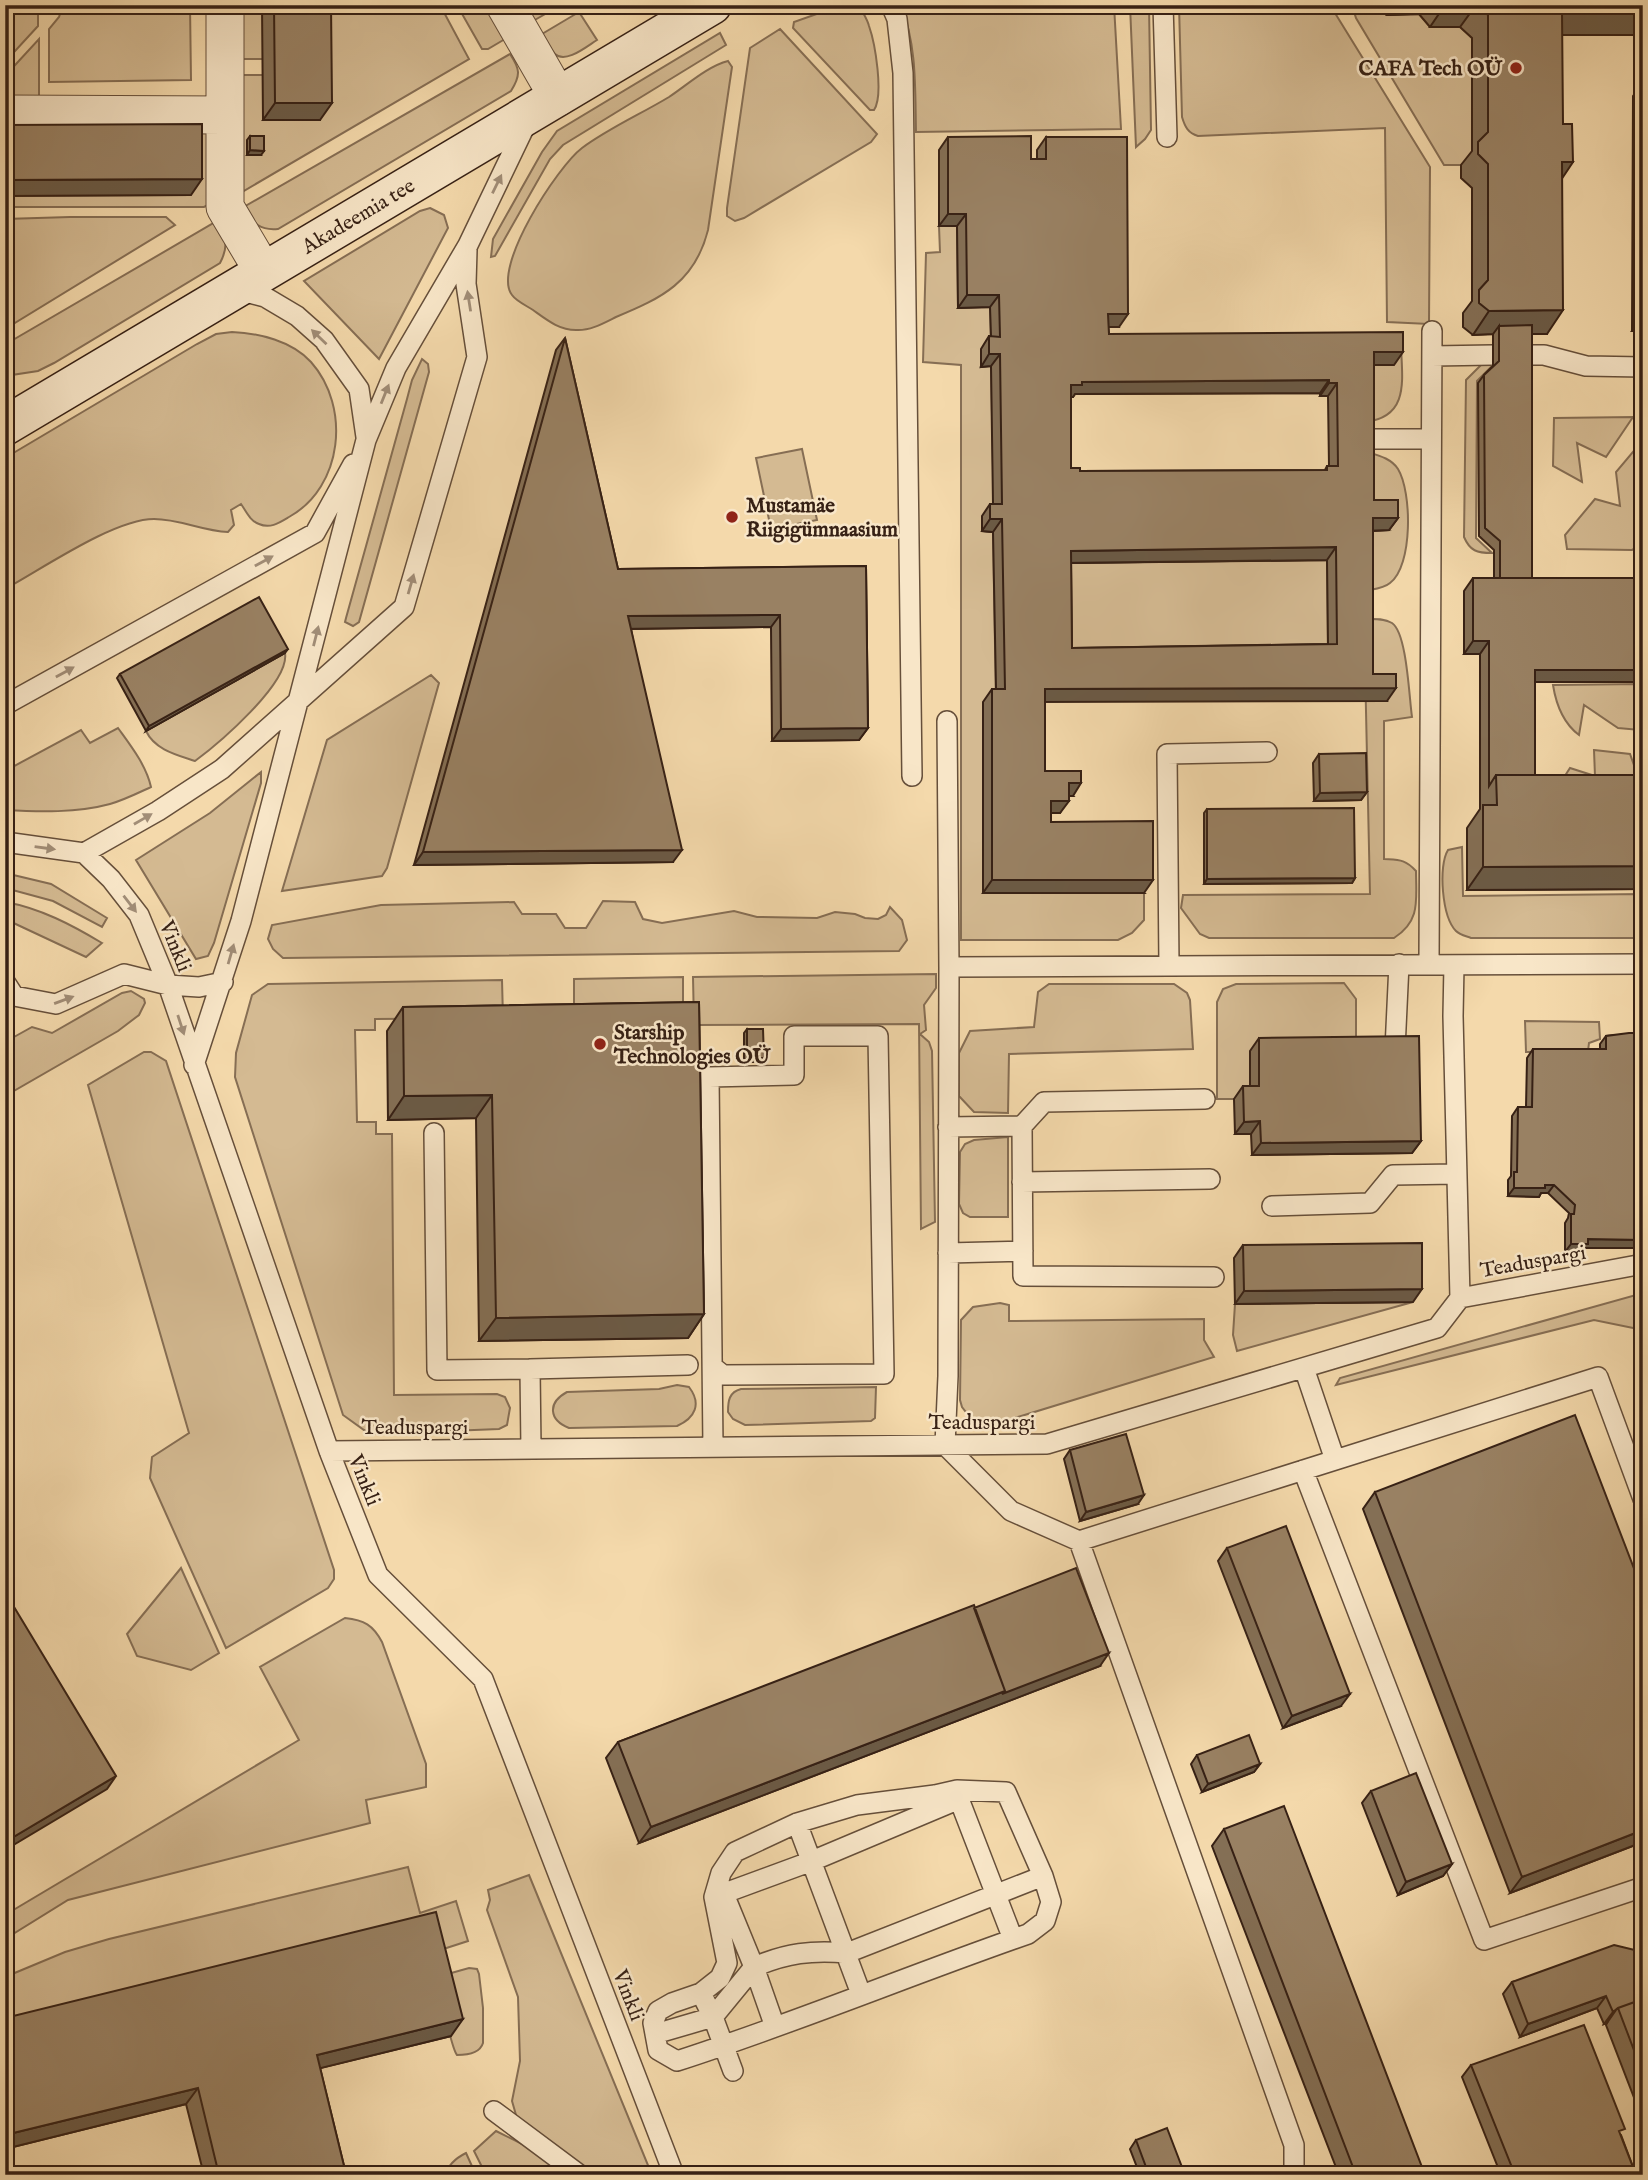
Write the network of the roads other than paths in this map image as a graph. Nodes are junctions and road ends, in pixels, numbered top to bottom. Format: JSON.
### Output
{"nodes":[{"id":1,"x":225,"y":5,"type":"edge"},
{"id":2,"x":505,"y":5,"type":"edge"},
{"id":3,"x":712,"y":5,"type":"edge"},
{"id":4,"x":891,"y":5,"type":"edge"},
{"id":5,"x":1163,"y":5,"type":"edge"},
{"id":6,"x":545,"y":105,"type":"junction"},
{"id":7,"x":5,"y":114,"type":"edge"},
{"id":8,"x":225,"y":115,"type":"junction"},
{"id":9,"x":1167,"y":137,"type":"dead end"},
{"id":10,"x":468,"y":245,"type":"junction"},
{"id":11,"x":249,"y":280,"type":"junction"},
{"id":12,"x":1432,"y":331,"type":"dead end"},
{"id":13,"x":1493,"y":355,"type":"edge"},
{"id":14,"x":1525,"y":355,"type":"edge"},
{"id":15,"x":1432,"y":356,"type":"junction"},
{"id":16,"x":1643,"y":367,"type":"edge"},
{"id":17,"x":5,"y":426,"type":"edge"},
{"id":18,"x":1366,"y":439,"type":"edge"},
{"id":19,"x":1431,"y":439,"type":"junction"},
{"id":20,"x":366,"y":440,"type":"junction"},
{"id":21,"x":299,"y":702,"type":"junction"},
{"id":22,"x":5,"y":705,"type":"edge"},
{"id":23,"x":947,"y":721,"type":"dead end"},
{"id":24,"x":1268,"y":752,"type":"dead end"},
{"id":25,"x":912,"y":776,"type":"dead end"},
{"id":26,"x":5,"y":842,"type":"edge"},
{"id":27,"x":84,"y":853,"type":"junction"},
{"id":28,"x":1399,"y":964,"type":"junction"},
{"id":29,"x":1429,"y":964,"type":"junction"},
{"id":30,"x":1643,"y":964,"type":"edge"},
{"id":31,"x":1454,"y":965,"type":"junction"},
{"id":32,"x":1169,"y":966,"type":"junction"},
{"id":33,"x":949,"y":967,"type":"junction"},
{"id":34,"x":5,"y":982,"type":"edge"},
{"id":35,"x":223,"y":982,"type":"junction"},
{"id":36,"x":168,"y":985,"type":"junction"},
{"id":37,"x":1395,"y":1049,"type":"edge"},
{"id":38,"x":194,"y":1065,"type":"junction"},
{"id":39,"x":1205,"y":1098,"type":"dead end"},
{"id":40,"x":1023,"y":1126,"type":"junction"},
{"id":41,"x":948,"y":1127,"type":"junction"},
{"id":42,"x":434,"y":1133,"type":"edge"},
{"id":43,"x":1456,"y":1174,"type":"junction"},
{"id":44,"x":1210,"y":1179,"type":"dead end"},
{"id":45,"x":1023,"y":1182,"type":"junction"},
{"id":46,"x":1272,"y":1206,"type":"dead end"},
{"id":47,"x":1023,"y":1251,"type":"junction"},
{"id":48,"x":948,"y":1253,"type":"junction"},
{"id":49,"x":1643,"y":1264,"type":"edge"},
{"id":50,"x":1214,"y":1277,"type":"dead end"},
{"id":51,"x":1460,"y":1298,"type":"junction"},
{"id":52,"x":688,"y":1364,"type":"dead end"},
{"id":53,"x":713,"y":1367,"type":"junction"},
{"id":54,"x":1304,"y":1368,"type":"junction"},
{"id":55,"x":530,"y":1369,"type":"junction"},
{"id":56,"x":945,"y":1445,"type":"junction"},
{"id":57,"x":713,"y":1447,"type":"junction"},
{"id":58,"x":531,"y":1449,"type":"junction"},
{"id":59,"x":329,"y":1451,"type":"junction"},
{"id":60,"x":1335,"y":1460,"type":"junction"},
{"id":61,"x":1303,"y":1470,"type":"junction"},
{"id":62,"x":1643,"y":1499,"type":"edge"},
{"id":63,"x":1079,"y":1541,"type":"junction"},
{"id":64,"x":935,"y":1795,"type":"junction"},
{"id":65,"x":959,"y":1799,"type":"junction"},
{"id":66,"x":797,"y":1823,"type":"junction"},
{"id":67,"x":812,"y":1861,"type":"junction"},
{"id":68,"x":1043,"y":1876,"type":"junction"},
{"id":69,"x":1643,"y":1887,"type":"edge"},
{"id":70,"x":719,"y":1896,"type":"junction"},
{"id":71,"x":995,"y":1896,"type":"junction"},
{"id":72,"x":1013,"y":1939,"type":"junction"},
{"id":73,"x":847,"y":1953,"type":"junction"},
{"id":74,"x":754,"y":1967,"type":"junction"},
{"id":75,"x":701,"y":1993,"type":"junction"},
{"id":76,"x":861,"y":1994,"type":"junction"},
{"id":77,"x":713,"y":2017,"type":"junction"},
{"id":78,"x":775,"y":2027,"type":"junction"},
{"id":79,"x":656,"y":2034,"type":"junction"},
{"id":80,"x":722,"y":2046,"type":"junction"},
{"id":81,"x":733,"y":2071,"type":"dead end"},
{"id":82,"x":494,"y":2111,"type":"dead end"},
{"id":83,"x":580,"y":2175,"type":"edge"},
{"id":84,"x":674,"y":2175,"type":"edge"},
{"id":85,"x":1294,"y":2175,"type":"edge"}],
"edges":[{"from":1,"to":8,"type":"street"},
{"from":2,"to":6,"type":"street"},
{"from":3,"to":6,"type":"main road","name":"Akadeemia tee"},
{"from":4,"to":25,"type":"lane"},
{"from":5,"to":9,"type":"lane"},
{"from":10,"to":6,"type":"lane","one_way":true},
{"from":6,"to":11,"type":"main road","name":"Akadeemia tee"},
{"from":7,"to":8,"type":"street"},
{"from":8,"to":11,"type":"street"},
{"from":20,"to":10,"type":"lane","one_way":true},
{"from":21,"to":10,"type":"lane","one_way":true},
{"from":11,"to":17,"type":"main road","name":"Akadeemia tee"},
{"from":20,"to":11,"type":"lane","one_way":true},
{"from":12,"to":15,"type":"lane"},
{"from":13,"to":15,"type":"lane"},
{"from":14,"to":16,"type":"lane"},
{"from":15,"to":19,"type":"lane"},
{"from":18,"to":19,"type":"lane"},
{"from":19,"to":29,"type":"lane"},
{"from":21,"to":20,"type":"lane","one_way":true},
{"from":22,"to":20,"type":"lane","one_way":true},
{"from":27,"to":21,"type":"lane","one_way":true},
{"from":35,"to":21,"type":"lane","one_way":true},
{"from":23,"to":33,"type":"lane"},
{"from":24,"to":32,"type":"lane"},
{"from":26,"to":27,"type":"lane","one_way":true},
{"from":27,"to":36,"type":"lane","name":"Vinkli","one_way":true},
{"from":28,"to":29,"type":"lane"},
{"from":28,"to":32,"type":"lane"},
{"from":28,"to":37,"type":"lane"},
{"from":29,"to":31,"type":"lane"},
{"from":30,"to":31,"type":"lane"},
{"from":31,"to":43,"type":"lane"},
{"from":32,"to":33,"type":"lane"},
{"from":33,"to":41,"type":"lane"},
{"from":34,"to":36,"type":"lane","one_way":true},
{"from":35,"to":36,"type":"lane"},
{"from":35,"to":38,"type":"lane"},
{"from":36,"to":38,"type":"lane","name":"Vinkli","one_way":true},
{"from":38,"to":59,"type":"lane","name":"Vinkli"},
{"from":39,"to":40,"type":"lane"},
{"from":40,"to":41,"type":"lane"},
{"from":40,"to":45,"type":"lane"},
{"from":41,"to":48,"type":"lane"},
{"from":42,"to":55,"type":"lane"},
{"from":43,"to":46,"type":"lane"},
{"from":43,"to":51,"type":"lane"},
{"from":44,"to":45,"type":"lane"},
{"from":45,"to":47,"type":"lane"},
{"from":47,"to":48,"type":"lane"},
{"from":47,"to":50,"type":"lane"},
{"from":48,"to":56,"type":"lane"},
{"from":49,"to":51,"type":"lane","name":"Teaduspargi"},
{"from":51,"to":54,"type":"lane","name":"Teaduspargi"},
{"from":52,"to":55,"type":"lane"},
{"from":53,"to":53,"type":"lane"},
{"from":53,"to":57,"type":"lane"},
{"from":54,"to":56,"type":"lane","name":"Teaduspargi"},
{"from":54,"to":60,"type":"lane"},
{"from":55,"to":58,"type":"lane"},
{"from":56,"to":57,"type":"lane","name":"Teaduspargi"},
{"from":56,"to":63,"type":"lane"},
{"from":57,"to":58,"type":"lane","name":"Teaduspargi"},
{"from":58,"to":59,"type":"lane","name":"Teaduspargi"},
{"from":59,"to":84,"type":"lane","name":"Vinkli"},
{"from":60,"to":61,"type":"lane"},
{"from":60,"to":62,"type":"lane"},
{"from":61,"to":63,"type":"lane"},
{"from":61,"to":69,"type":"lane"},
{"from":63,"to":85,"type":"lane"},
{"from":64,"to":65,"type":"lane"},
{"from":64,"to":66,"type":"lane"},
{"from":64,"to":68,"type":"lane"},
{"from":65,"to":67,"type":"lane"},
{"from":65,"to":71,"type":"lane"},
{"from":66,"to":67,"type":"lane"},
{"from":66,"to":70,"type":"lane"},
{"from":67,"to":70,"type":"lane"},
{"from":67,"to":73,"type":"lane"},
{"from":68,"to":71,"type":"lane"},
{"from":68,"to":72,"type":"lane"},
{"from":70,"to":74,"type":"lane"},
{"from":70,"to":75,"type":"lane"},
{"from":71,"to":72,"type":"lane"},
{"from":71,"to":73,"type":"lane"},
{"from":72,"to":76,"type":"lane"},
{"from":73,"to":74,"type":"lane"},
{"from":73,"to":76,"type":"lane"},
{"from":74,"to":77,"type":"lane"},
{"from":74,"to":78,"type":"lane"},
{"from":75,"to":77,"type":"lane"},
{"from":75,"to":79,"type":"lane"},
{"from":76,"to":78,"type":"lane"},
{"from":77,"to":79,"type":"lane"},
{"from":77,"to":80,"type":"lane"},
{"from":78,"to":80,"type":"lane"},
{"from":79,"to":80,"type":"lane"},
{"from":80,"to":81,"type":"lane"},
{"from":82,"to":83,"type":"lane"}]}
